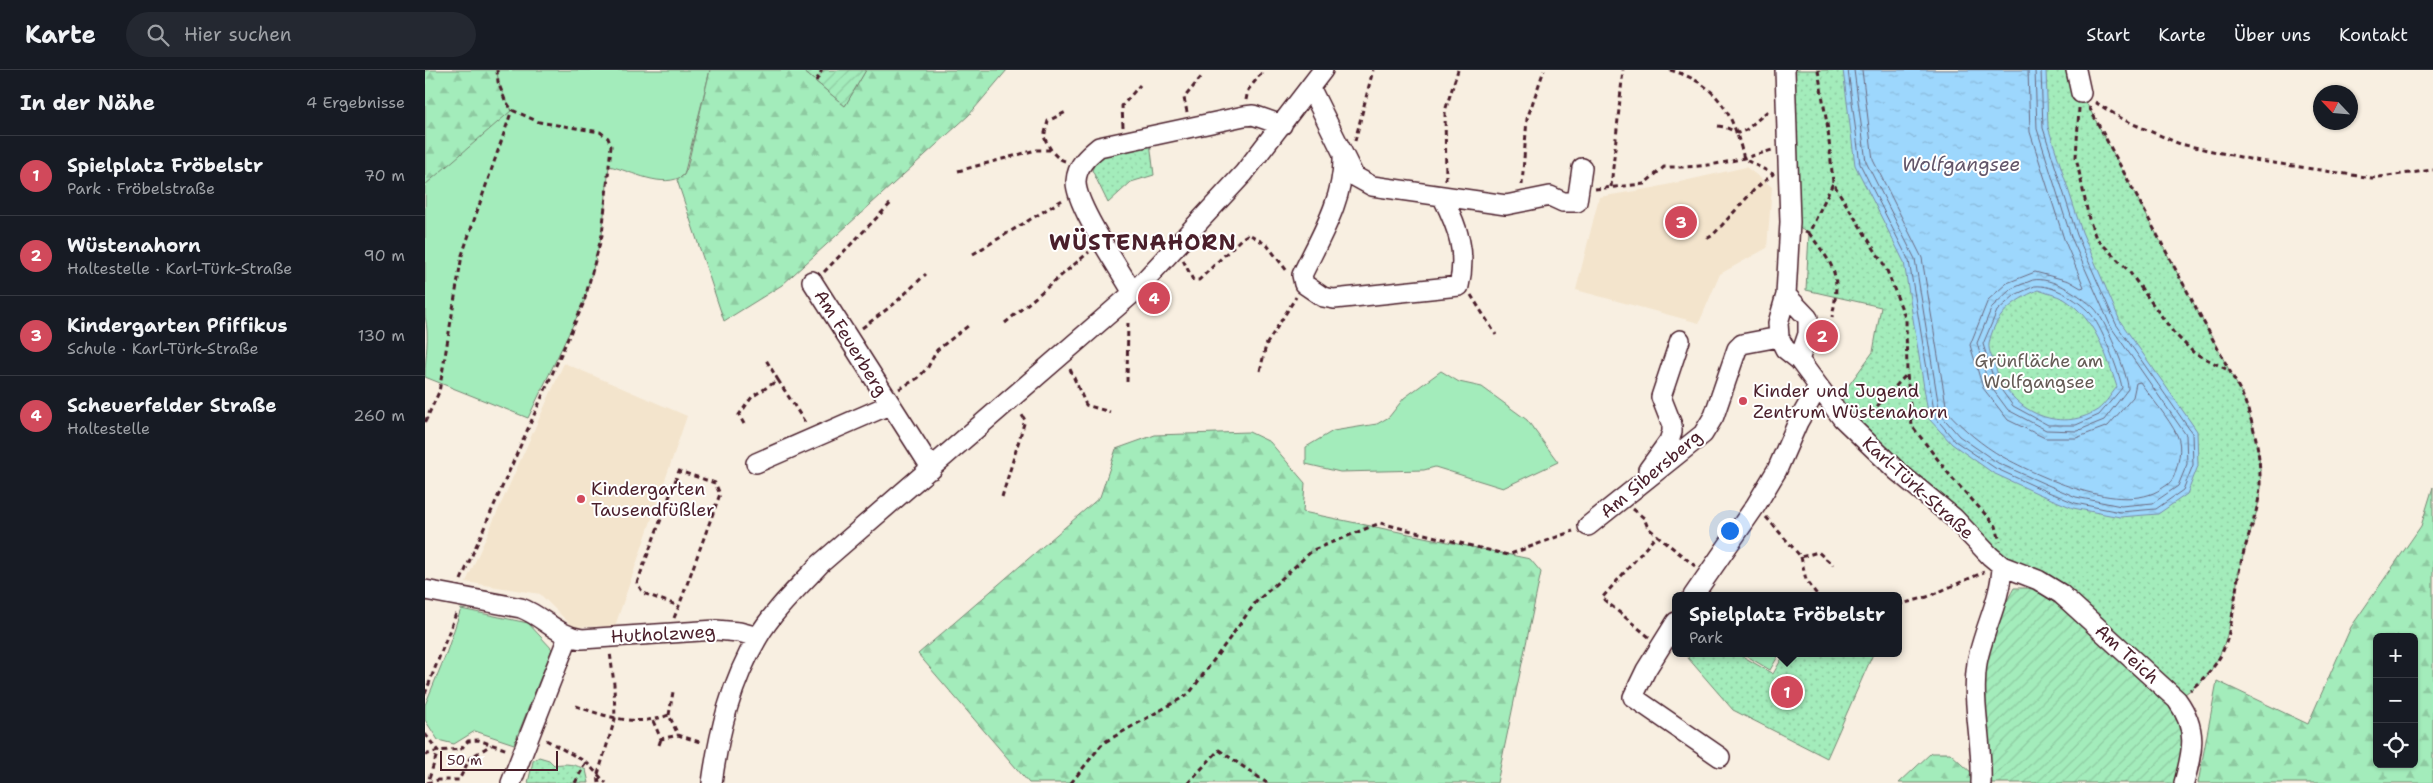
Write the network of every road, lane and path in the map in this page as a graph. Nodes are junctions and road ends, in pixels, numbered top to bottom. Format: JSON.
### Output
{"nodes":[{"id":1,"x":497,"y":70,"type":"edge"},
{"id":2,"x":822,"y":70,"type":"edge"},
{"id":3,"x":1264,"y":70,"type":"edge"},
{"id":4,"x":1323,"y":70,"type":"edge"},
{"id":5,"x":1373,"y":70,"type":"edge"},
{"id":6,"x":1458,"y":70,"type":"edge"},
{"id":7,"x":1544,"y":70,"type":"edge"},
{"id":8,"x":1623,"y":70,"type":"edge"},
{"id":9,"x":1669,"y":70,"type":"edge"},
{"id":10,"x":1785,"y":70,"type":"edge"},
{"id":11,"x":1818,"y":70,"type":"edge"},
{"id":12,"x":2075,"y":70,"type":"edge"},
{"id":13,"x":1202,"y":76,"type":"dead end"},
{"id":14,"x":816,"y":81,"type":"dead end"},
{"id":15,"x":1140,"y":85,"type":"dead end"},
{"id":16,"x":1310,"y":87,"type":"junction"},
{"id":17,"x":2081,"y":93,"type":"junction"},
{"id":18,"x":1771,"y":109,"type":"dead end"},
{"id":19,"x":512,"y":110,"type":"junction"},
{"id":20,"x":1068,"y":111,"type":"dead end"},
{"id":21,"x":1243,"y":116,"type":"junction"},
{"id":22,"x":1282,"y":125,"type":"junction"},
{"id":23,"x":1718,"y":126,"type":"dead end"},
{"id":24,"x":1190,"y":127,"type":"junction"},
{"id":25,"x":1738,"y":133,"type":"junction"},
{"id":26,"x":1123,"y":142,"type":"junction"},
{"id":27,"x":1050,"y":150,"type":"junction"},
{"id":28,"x":1773,"y":150,"type":"dead end"},
{"id":29,"x":1343,"y":157,"type":"junction"},
{"id":30,"x":1744,"y":158,"type":"junction"},
{"id":31,"x":1083,"y":163,"type":"junction"},
{"id":32,"x":1582,"y":168,"type":"dead end"},
{"id":33,"x":2433,"y":170,"type":"edge"},
{"id":34,"x":959,"y":171,"type":"dead end"},
{"id":35,"x":1833,"y":183,"type":"junction"},
{"id":36,"x":1611,"y":187,"type":"junction"},
{"id":37,"x":1077,"y":191,"type":"junction"},
{"id":38,"x":1579,"y":191,"type":"junction"},
{"id":39,"x":1443,"y":198,"type":"junction"},
{"id":40,"x":1523,"y":201,"type":"junction"},
{"id":41,"x":891,"y":203,"type":"dead end"},
{"id":42,"x":1790,"y":222,"type":"junction"},
{"id":43,"x":1809,"y":233,"type":"junction"},
{"id":44,"x":1103,"y":240,"type":"junction"},
{"id":45,"x":1705,"y":240,"type":"dead end"},
{"id":46,"x":1174,"y":250,"type":"junction"},
{"id":47,"x":973,"y":254,"type":"dead end"},
{"id":48,"x":926,"y":274,"type":"dead end"},
{"id":49,"x":1303,"y":279,"type":"junction"},
{"id":50,"x":812,"y":281,"type":"joint"},
{"id":51,"x":1459,"y":286,"type":"junction"},
{"id":52,"x":1131,"y":295,"type":"junction"},
{"id":53,"x":1786,"y":295,"type":"junction"},
{"id":54,"x":1832,"y":317,"type":"dead end"},
{"id":55,"x":1005,"y":323,"type":"dead end"},
{"id":56,"x":968,"y":326,"type":"dead end"},
{"id":57,"x":1496,"y":335,"type":"dead end"},
{"id":58,"x":1779,"y":337,"type":"junction"},
{"id":59,"x":847,"y":338,"type":"junction"},
{"id":60,"x":1680,"y":340,"type":"dead end"},
{"id":61,"x":1063,"y":354,"type":"junction"},
{"id":62,"x":765,"y":358,"type":"dead end"},
{"id":63,"x":1799,"y":360,"type":"junction"},
{"id":64,"x":2228,"y":370,"type":"junction"},
{"id":65,"x":1260,"y":371,"type":"dead end"},
{"id":66,"x":1907,"y":374,"type":"junction"},
{"id":67,"x":778,"y":380,"type":"junction"},
{"id":68,"x":1127,"y":382,"type":"dead end"},
{"id":69,"x":1818,"y":387,"type":"junction"},
{"id":70,"x":1012,"y":399,"type":"junction"},
{"id":71,"x":887,"y":402,"type":"junction"},
{"id":72,"x":1110,"y":412,"type":"dead end"},
{"id":73,"x":1843,"y":418,"type":"junction"},
{"id":74,"x":425,"y":422,"type":"edge"},
{"id":75,"x":744,"y":424,"type":"dead end"},
{"id":76,"x":814,"y":438,"type":"junction"},
{"id":77,"x":756,"y":463,"type":"dead end"},
{"id":78,"x":932,"y":469,"type":"junction"},
{"id":79,"x":1631,"y":493,"type":"junction"},
{"id":80,"x":1002,"y":497,"type":"dead end"},
{"id":81,"x":1756,"y":505,"type":"junction"},
{"id":82,"x":1588,"y":526,"type":"joint"},
{"id":83,"x":1657,"y":535,"type":"junction"},
{"id":84,"x":1801,"y":557,"type":"junction"},
{"id":85,"x":1833,"y":565,"type":"dead end"},
{"id":86,"x":2002,"y":566,"type":"junction"},
{"id":87,"x":1707,"y":576,"type":"junction"},
{"id":88,"x":425,"y":590,"type":"edge"},
{"id":89,"x":1696,"y":592,"type":"edge"},
{"id":90,"x":1815,"y":592,"type":"edge"},
{"id":91,"x":458,"y":595,"type":"junction"},
{"id":92,"x":1902,"y":604,"type":"edge"},
{"id":93,"x":679,"y":606,"type":"joint"},
{"id":94,"x":1672,"y":629,"type":"edge"},
{"id":95,"x":608,"y":636,"type":"junction"},
{"id":96,"x":758,"y":637,"type":"junction"},
{"id":97,"x":568,"y":638,"type":"junction"},
{"id":98,"x":1661,"y":647,"type":"junction"},
{"id":99,"x":673,"y":692,"type":"dead end"},
{"id":100,"x":425,"y":694,"type":"edge"},
{"id":101,"x":2177,"y":700,"type":"junction"},
{"id":102,"x":576,"y":706,"type":"dead end"},
{"id":103,"x":669,"y":715,"type":"junction"},
{"id":104,"x":615,"y":719,"type":"junction"},
{"id":105,"x":653,"y":721,"type":"junction"},
{"id":106,"x":530,"y":731,"type":"junction"},
{"id":107,"x":425,"y":734,"type":"edge"},
{"id":108,"x":678,"y":735,"type":"junction"},
{"id":109,"x":661,"y":740,"type":"junction"},
{"id":110,"x":491,"y":745,"type":"junction"},
{"id":111,"x":659,"y":745,"type":"dead end"},
{"id":112,"x":717,"y":747,"type":"junction"},
{"id":113,"x":438,"y":751,"type":"junction"},
{"id":114,"x":425,"y":755,"type":"edge"},
{"id":115,"x":522,"y":755,"type":"junction"},
{"id":116,"x":1720,"y":757,"type":"dead end"},
{"id":117,"x":586,"y":762,"type":"junction"},
{"id":118,"x":598,"y":774,"type":"junction"},
{"id":119,"x":427,"y":783,"type":"edge"},
{"id":120,"x":511,"y":783,"type":"edge"},
{"id":121,"x":575,"y":783,"type":"edge"},
{"id":122,"x":599,"y":783,"type":"edge"},
{"id":123,"x":607,"y":783,"type":"edge"},
{"id":124,"x":712,"y":783,"type":"edge"},
{"id":125,"x":1071,"y":783,"type":"edge"},
{"id":126,"x":1188,"y":783,"type":"edge"},
{"id":127,"x":1267,"y":783,"type":"edge"},
{"id":128,"x":1981,"y":783,"type":"edge"},
{"id":129,"x":2184,"y":783,"type":"edge"}],
"edges":[{"from":1,"to":19,"type":"path"},
{"from":2,"to":14,"type":"path"},
{"from":3,"to":21,"type":"path"},
{"from":4,"to":16,"type":"street"},
{"from":5,"to":29,"type":"path"},
{"from":6,"to":39,"type":"path"},
{"from":7,"to":40,"type":"path"},
{"from":8,"to":36,"type":"path"},
{"from":9,"to":25,"type":"path"},
{"from":10,"to":42,"type":"street"},
{"from":11,"to":35,"type":"path"},
{"from":12,"to":17,"type":"street"},
{"from":13,"to":24,"type":"path"},
{"from":15,"to":26,"type":"path"},
{"from":16,"to":22,"type":"street"},
{"from":16,"to":29,"type":"street"},
{"from":17,"to":33,"type":"path"},
{"from":17,"to":64,"type":"path"},
{"from":17,"to":64,"type":"path"},
{"from":18,"to":25,"type":"path"},
{"from":19,"to":74,"type":"path"},
{"from":19,"to":91,"type":"path"},
{"from":20,"to":27,"type":"path"},
{"from":21,"to":22,"type":"street"},
{"from":21,"to":24,"type":"street"},
{"from":22,"to":46,"type":"street"},
{"from":23,"to":25,"type":"path"},
{"from":24,"to":26,"type":"street"},
{"from":25,"to":30,"type":"path"},
{"from":26,"to":31,"type":"street"},
{"from":27,"to":31,"type":"path"},
{"from":27,"to":34,"type":"path"},
{"from":28,"to":30,"type":"path"},
{"from":29,"to":39,"type":"street"},
{"from":29,"to":49,"type":"street"},
{"from":30,"to":36,"type":"path"},
{"from":30,"to":45,"type":"path"},
{"from":31,"to":37,"type":"street"},
{"from":32,"to":38,"type":"street"},
{"from":35,"to":43,"type":"path"},
{"from":35,"to":66,"type":"path"},
{"from":36,"to":38,"type":"path"},
{"from":37,"to":44,"type":"street"},
{"from":37,"to":47,"type":"path"},
{"from":38,"to":40,"type":"street"},
{"from":39,"to":40,"type":"street"},
{"from":39,"to":51,"type":"street"},
{"from":41,"to":50,"type":"path"},
{"from":42,"to":43,"type":"path"},
{"from":42,"to":53,"type":"street"},
{"from":43,"to":54,"type":"path"},
{"from":44,"to":52,"type":"street"},
{"from":44,"to":55,"type":"path"},
{"from":46,"to":49,"type":"path"},
{"from":46,"to":52,"type":"street"},
{"from":48,"to":59,"type":"path"},
{"from":49,"to":51,"type":"street"},
{"from":49,"to":65,"type":"path"},
{"from":50,"to":59,"type":"street","name":"Am Feuerberg"},
{"from":51,"to":57,"type":"path"},
{"from":52,"to":61,"type":"street"},
{"from":52,"to":68,"type":"path"},
{"from":53,"to":58,"type":"street"},
{"from":53,"to":63,"type":"street"},
{"from":56,"to":71,"type":"path"},
{"from":58,"to":63,"type":"street","name":"Karl-Türk-Straße"},
{"from":58,"to":79,"type":"street","name":"Am Sibersberg"},
{"from":59,"to":71,"type":"street","name":"Am Feuerberg"},
{"from":60,"to":79,"type":"street"},
{"from":61,"to":70,"type":"street"},
{"from":61,"to":72,"type":"path"},
{"from":62,"to":67,"type":"path"},
{"from":63,"to":69,"type":"street","name":"Karl-Türk-Straße"},
{"from":64,"to":101,"type":"path"},
{"from":66,"to":73,"type":"path"},
{"from":66,"to":86,"type":"path"},
{"from":67,"to":75,"type":"path"},
{"from":67,"to":76,"type":"path"},
{"from":69,"to":73,"type":"street","name":"Karl-Türk-Straße"},
{"from":69,"to":81,"type":"street"},
{"from":70,"to":78,"type":"street"},
{"from":70,"to":80,"type":"path"},
{"from":71,"to":76,"type":"street","name":"Am Feuerberg"},
{"from":71,"to":78,"type":"street","name":"Am Feuerberg"},
{"from":73,"to":86,"type":"street","name":"Karl-Türk-Straße"},
{"from":76,"to":77,"type":"street","name":"Am Feuerberg"},
{"from":78,"to":96,"type":"street"},
{"from":79,"to":82,"type":"street","name":"Am Sibersberg"},
{"from":79,"to":83,"type":"path"},
{"from":81,"to":84,"type":"path"},
{"from":81,"to":87,"type":"street"},
{"from":82,"to":125,"type":"path"},
{"from":83,"to":87,"type":"path"},
{"from":83,"to":98,"type":"path"},
{"from":84,"to":85,"type":"path"},
{"from":84,"to":90,"type":"path"},
{"from":86,"to":92,"type":"path"},
{"from":86,"to":101,"type":"street","name":"Am Teich"},
{"from":86,"to":128,"type":"street"},
{"from":87,"to":89,"type":"street"},
{"from":88,"to":91,"type":"street"},
{"from":91,"to":97,"type":"street"},
{"from":91,"to":100,"type":"path"},
{"from":93,"to":93,"type":"path"},
{"from":94,"to":98,"type":"street"},
{"from":95,"to":96,"type":"street","name":"Hutholzweg"},
{"from":95,"to":97,"type":"street","name":"Hutholzweg"},
{"from":95,"to":104,"type":"path"},
{"from":96,"to":112,"type":"street"},
{"from":97,"to":106,"type":"street"},
{"from":98,"to":116,"type":"street"},
{"from":99,"to":103,"type":"path"},
{"from":101,"to":129,"type":"street","name":"Am Teich"},
{"from":102,"to":104,"type":"path"},
{"from":103,"to":105,"type":"path"},
{"from":103,"to":108,"type":"path"},
{"from":104,"to":105,"type":"path"},
{"from":104,"to":118,"type":"path"},
{"from":105,"to":109,"type":"path"},
{"from":106,"to":115,"type":"street"},
{"from":106,"to":117,"type":"path"},
{"from":107,"to":113,"type":"path"},
{"from":108,"to":109,"type":"path"},
{"from":108,"to":112,"type":"path"},
{"from":109,"to":111,"type":"path"},
{"from":110,"to":113,"type":"path"},
{"from":110,"to":115,"type":"path"},
{"from":110,"to":119,"type":"path"},
{"from":112,"to":124,"type":"street"},
{"from":113,"to":114,"type":"path"},
{"from":113,"to":119,"type":"path"},
{"from":115,"to":120,"type":"street"},
{"from":117,"to":118,"type":"path"},
{"from":117,"to":121,"type":"path"},
{"from":118,"to":122,"type":"path"},
{"from":118,"to":123,"type":"path"},
{"from":126,"to":127,"type":"path"}]}
